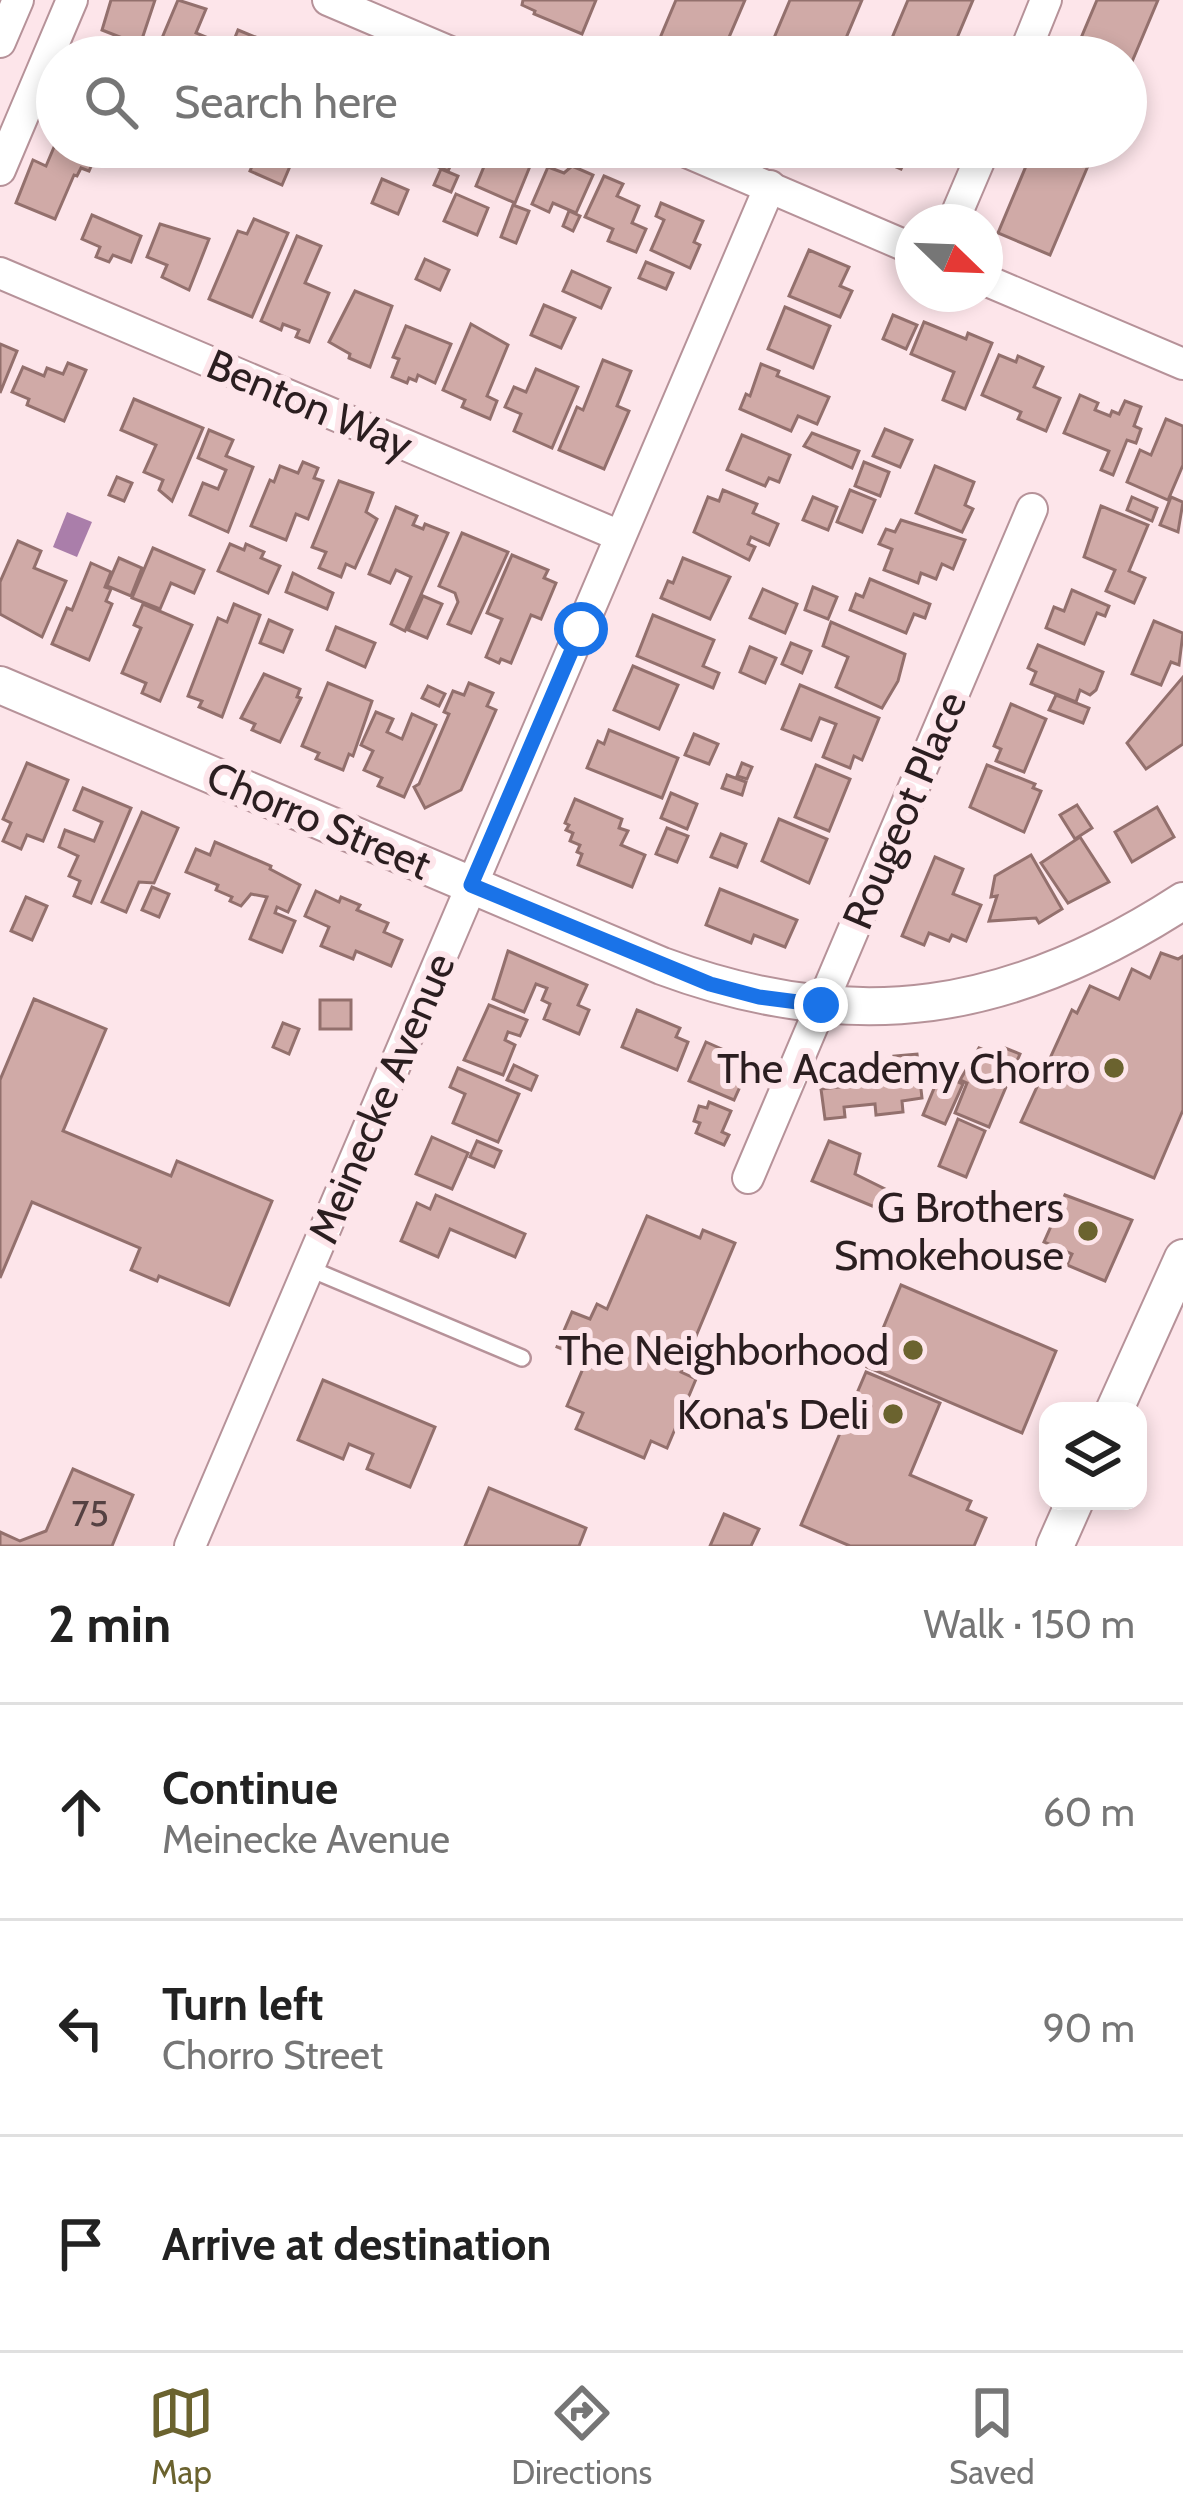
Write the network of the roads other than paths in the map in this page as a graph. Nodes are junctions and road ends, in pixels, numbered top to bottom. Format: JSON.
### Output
{"nodes":[{"id":1,"x":18,"y":0,"type":"edge"},
{"id":2,"x":72,"y":0,"type":"edge"},
{"id":3,"x":328,"y":0,"type":"edge"},
{"id":4,"x":1046,"y":0,"type":"edge"},
{"id":5,"x":57,"y":36,"type":"edge"},
{"id":6,"x":413,"y":36,"type":"edge"},
{"id":7,"x":1031,"y":36,"type":"edge"},
{"id":8,"x":0,"y":42,"type":"edge"},
{"id":9,"x":36,"y":85,"type":"edge"},
{"id":10,"x":726,"y":168,"type":"edge"},
{"id":11,"x":976,"y":168,"type":"edge"},
{"id":12,"x":0,"y":170,"type":"edge"},
{"id":13,"x":770,"y":186,"type":"junction"},
{"id":14,"x":961,"y":204,"type":"edge"},
{"id":15,"x":895,"y":241,"type":"edge"},
{"id":16,"x":0,"y":273,"type":"edge"},
{"id":17,"x":1003,"y":288,"type":"edge"},
{"id":18,"x":1183,"y":364,"type":"edge"},
{"id":19,"x":1032,"y":509,"type":"dead end"},
{"id":20,"x":620,"y":536,"type":"junction"},
{"id":21,"x":0,"y":685,"type":"edge"},
{"id":22,"x":471,"y":885,"type":"junction"},
{"id":23,"x":1183,"y":901,"type":"edge"},
{"id":24,"x":821,"y":1005,"type":"junction"},
{"id":25,"x":748,"y":1178,"type":"dead end"},
{"id":26,"x":1183,"y":1258,"type":"edge"},
{"id":27,"x":308,"y":1268,"type":"junction"},
{"id":28,"x":522,"y":1358,"type":"dead end"},
{"id":29,"x":1118,"y":1402,"type":"edge"},
{"id":30,"x":1071,"y":1510,"type":"edge"},
{"id":31,"x":190,"y":1546,"type":"edge"},
{"id":32,"x":1055,"y":1546,"type":"edge"}],
"edges":[{"from":1,"to":8,"type":"street"},
{"from":2,"to":5,"type":"street"},
{"from":3,"to":6,"type":"street"},
{"from":4,"to":7,"type":"street"},
{"from":9,"to":12,"type":"street"},
{"from":10,"to":13,"type":"street"},
{"from":11,"to":14,"type":"street"},
{"from":13,"to":15,"type":"street"},
{"from":13,"to":20,"type":"street","name":"Meinecke Avenue"},
{"from":16,"to":20,"type":"street","name":"Benton Way"},
{"from":17,"to":18,"type":"street"},
{"from":19,"to":24,"type":"street","name":"Rougeot Place"},
{"from":20,"to":22,"type":"street","name":"Meinecke Avenue"},
{"from":21,"to":22,"type":"street","name":"Chorro Street"},
{"from":22,"to":24,"type":"street","name":"Chorro Street"},
{"from":22,"to":27,"type":"street","name":"Meinecke Avenue"},
{"from":23,"to":24,"type":"street","name":"Chorro Street"},
{"from":24,"to":25,"type":"street","name":"Rougeot Place"},
{"from":26,"to":29,"type":"street"},
{"from":27,"to":28,"type":"lane"},
{"from":27,"to":31,"type":"street","name":"Meinecke Avenue"},
{"from":30,"to":32,"type":"street"}]}
